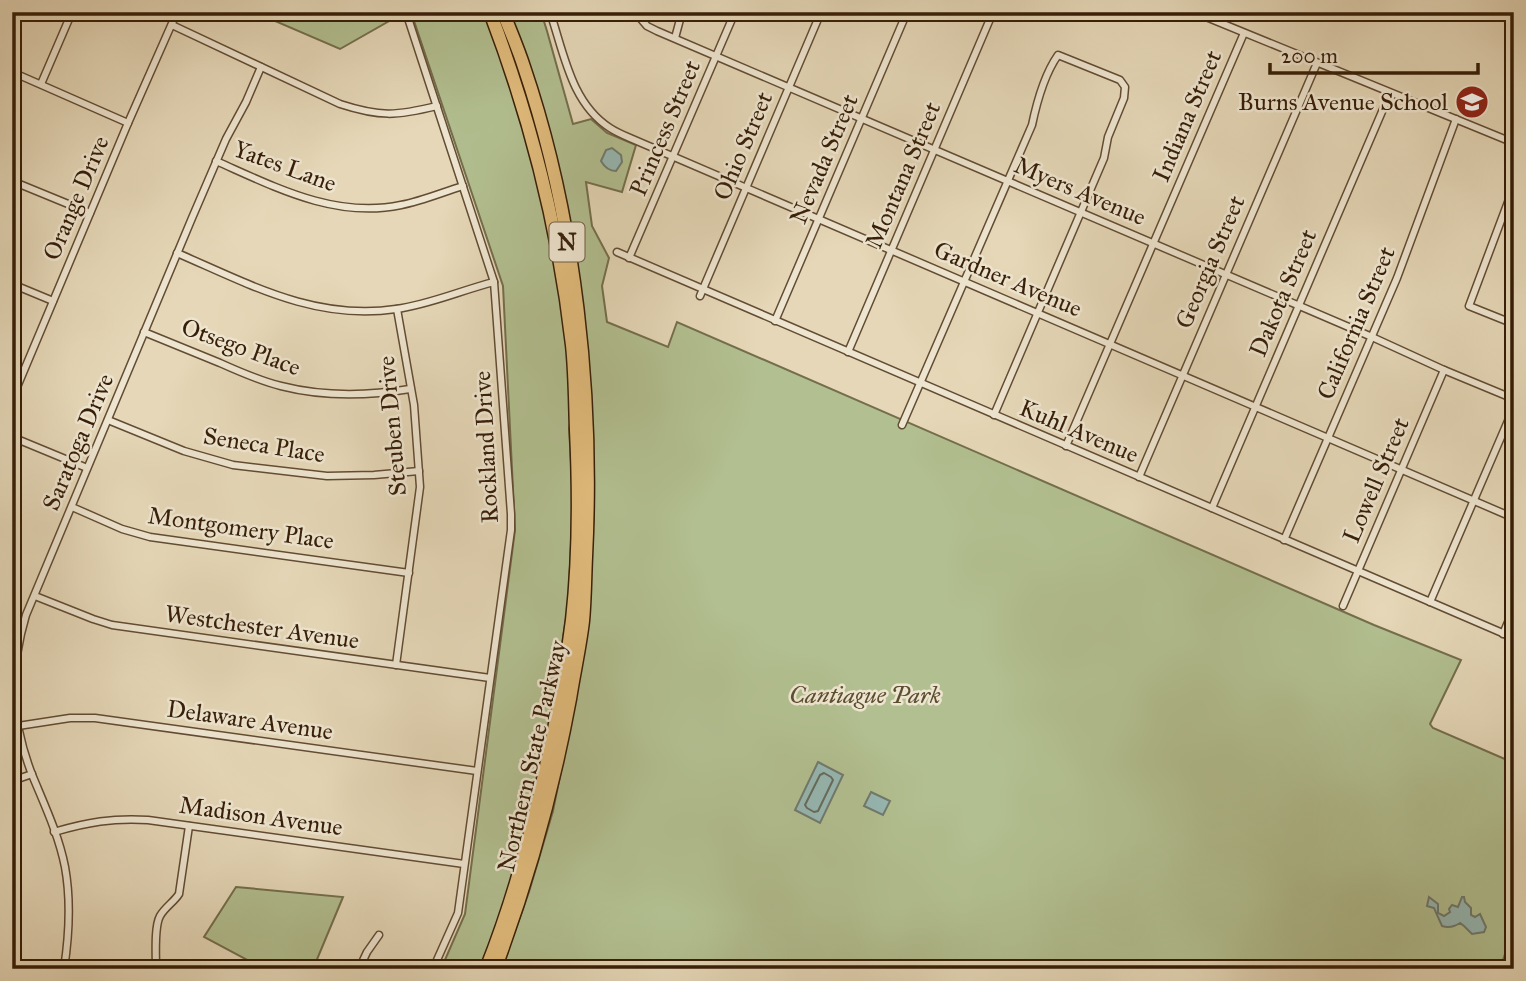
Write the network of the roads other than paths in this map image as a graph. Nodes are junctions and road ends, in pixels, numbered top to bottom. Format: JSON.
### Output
{"nodes":[{"id":1,"x":72,"y":12,"type":"edge"},
{"id":2,"x":177,"y":12,"type":"edge"},
{"id":3,"x":406,"y":12,"type":"edge"},
{"id":4,"x":490,"y":12,"type":"edge"},
{"id":5,"x":503,"y":12,"type":"edge"},
{"id":6,"x":550,"y":12,"type":"edge"},
{"id":7,"x":635,"y":12,"type":"edge"},
{"id":8,"x":682,"y":12,"type":"edge"},
{"id":9,"x":735,"y":12,"type":"edge"},
{"id":10,"x":821,"y":12,"type":"edge"},
{"id":11,"x":907,"y":12,"type":"edge"},
{"id":12,"x":993,"y":12,"type":"edge"},
{"id":13,"x":1194,"y":12,"type":"edge"},
{"id":14,"x":172,"y":25,"type":"junction"},
{"id":15,"x":1244,"y":33,"type":"junction"},
{"id":16,"x":675,"y":38,"type":"junction"},
{"id":17,"x":716,"y":56,"type":"junction"},
{"id":18,"x":1317,"y":62,"type":"junction"},
{"id":19,"x":261,"y":67,"type":"junction"},
{"id":20,"x":12,"y":72,"type":"edge"},
{"id":21,"x":41,"y":84,"type":"junction"},
{"id":22,"x":789,"y":87,"type":"junction"},
{"id":23,"x":1390,"y":93,"type":"junction"},
{"id":24,"x":437,"y":106,"type":"junction"},
{"id":25,"x":862,"y":118,"type":"junction"},
{"id":26,"x":1456,"y":119,"type":"junction"},
{"id":27,"x":128,"y":123,"type":"junction"},
{"id":28,"x":1514,"y":143,"type":"edge"},
{"id":29,"x":935,"y":150,"type":"junction"},
{"id":30,"x":673,"y":156,"type":"junction"},
{"id":31,"x":216,"y":162,"type":"junction"},
{"id":32,"x":12,"y":181,"type":"edge"},
{"id":33,"x":1007,"y":181,"type":"junction"},
{"id":34,"x":463,"y":186,"type":"junction"},
{"id":35,"x":1514,"y":186,"type":"edge"},
{"id":36,"x":746,"y":188,"type":"junction"},
{"id":37,"x":1080,"y":212,"type":"junction"},
{"id":38,"x":90,"y":213,"type":"junction"},
{"id":39,"x":819,"y":219,"type":"junction"},
{"id":40,"x":1153,"y":244,"type":"junction"},
{"id":41,"x":892,"y":250,"type":"junction"},
{"id":42,"x":617,"y":252,"type":"dead end"},
{"id":43,"x":177,"y":253,"type":"junction"},
{"id":44,"x":629,"y":258,"type":"junction"},
{"id":45,"x":1226,"y":275,"type":"junction"},
{"id":46,"x":964,"y":281,"type":"junction"},
{"id":47,"x":494,"y":282,"type":"junction"},
{"id":48,"x":12,"y":284,"type":"edge"},
{"id":49,"x":701,"y":293,"type":"junction"},
{"id":50,"x":53,"y":301,"type":"junction"},
{"id":51,"x":1299,"y":306,"type":"junction"},
{"id":52,"x":397,"y":309,"type":"junction"},
{"id":53,"x":1037,"y":313,"type":"junction"},
{"id":54,"x":775,"y":321,"type":"junction"},
{"id":55,"x":1514,"y":324,"type":"edge"},
{"id":56,"x":144,"y":332,"type":"junction"},
{"id":57,"x":1371,"y":338,"type":"junction"},
{"id":58,"x":1110,"y":344,"type":"junction"},
{"id":59,"x":848,"y":352,"type":"junction"},
{"id":60,"x":1444,"y":370,"type":"junction"},
{"id":61,"x":1182,"y":375,"type":"junction"},
{"id":62,"x":921,"y":383,"type":"junction"},
{"id":63,"x":14,"y":388,"type":"edge"},
{"id":64,"x":410,"y":389,"type":"junction"},
{"id":65,"x":12,"y":399,"type":"edge"},
{"id":66,"x":1514,"y":399,"type":"edge"},
{"id":67,"x":1255,"y":407,"type":"junction"},
{"id":68,"x":1514,"y":407,"type":"edge"},
{"id":69,"x":993,"y":415,"type":"junction"},
{"id":70,"x":108,"y":420,"type":"junction"},
{"id":71,"x":902,"y":425,"type":"dead end"},
{"id":72,"x":12,"y":437,"type":"edge"},
{"id":73,"x":1328,"y":438,"type":"junction"},
{"id":74,"x":1066,"y":446,"type":"junction"},
{"id":75,"x":87,"y":468,"type":"junction"},
{"id":76,"x":1401,"y":469,"type":"junction"},
{"id":77,"x":419,"y":471,"type":"junction"},
{"id":78,"x":1139,"y":477,"type":"junction"},
{"id":79,"x":584,"y":478,"type":"junction"},
{"id":80,"x":1474,"y":500,"type":"junction"},
{"id":81,"x":72,"y":507,"type":"junction"},
{"id":82,"x":583,"y":509,"type":"junction"},
{"id":83,"x":1212,"y":509,"type":"junction"},
{"id":84,"x":1514,"y":518,"type":"edge"},
{"id":85,"x":1284,"y":540,"type":"junction"},
{"id":86,"x":1357,"y":571,"type":"junction"},
{"id":87,"x":409,"y":573,"type":"junction"},
{"id":88,"x":35,"y":596,"type":"junction"},
{"id":89,"x":1430,"y":602,"type":"junction"},
{"id":90,"x":1343,"y":606,"type":"dead end"},
{"id":91,"x":1514,"y":608,"type":"edge"},
{"id":92,"x":1503,"y":634,"type":"junction"},
{"id":93,"x":1514,"y":638,"type":"edge"},
{"id":94,"x":396,"y":665,"type":"junction"},
{"id":95,"x":490,"y":678,"type":"junction"},
{"id":96,"x":18,"y":726,"type":"junction"},
{"id":97,"x":478,"y":771,"type":"junction"},
{"id":98,"x":32,"y":774,"type":"junction"},
{"id":99,"x":12,"y":781,"type":"edge"},
{"id":100,"x":189,"y":826,"type":"junction"},
{"id":101,"x":54,"y":832,"type":"junction"},
{"id":102,"x":464,"y":864,"type":"junction"},
{"id":103,"x":379,"y":935,"type":"dead end"},
{"id":104,"x":1514,"y":963,"type":"edge"},
{"id":105,"x":64,"y":969,"type":"edge"},
{"id":106,"x":156,"y":969,"type":"edge"},
{"id":107,"x":359,"y":969,"type":"edge"},
{"id":108,"x":433,"y":969,"type":"edge"},
{"id":109,"x":485,"y":969,"type":"edge"},
{"id":110,"x":495,"y":969,"type":"edge"},
{"id":111,"x":1512,"y":969,"type":"edge"}],
"edges":[{"from":1,"to":21,"type":"street"},
{"from":2,"to":14,"type":"street","name":"Orange Drive"},
{"from":3,"to":24,"type":"street","name":"Rockland Drive"},
{"from":4,"to":79,"type":"highway","name":"Northern State Parkway","number":"N"},
{"from":5,"to":79,"type":"highway","name":"Northern State Parkway","number":"N"},
{"from":6,"to":30,"type":"street","name":"Gardner Avenue"},
{"from":7,"to":16,"type":"street","name":"Myers Avenue"},
{"from":8,"to":16,"type":"street"},
{"from":9,"to":17,"type":"street","name":"Princess Street"},
{"from":10,"to":22,"type":"street","name":"Ohio Street"},
{"from":11,"to":25,"type":"street","name":"Nevada Street"},
{"from":12,"to":29,"type":"street","name":"Montana Street"},
{"from":13,"to":15,"type":"street"},
{"from":14,"to":19,"type":"street"},
{"from":14,"to":27,"type":"street","name":"Orange Drive"},
{"from":15,"to":18,"type":"street"},
{"from":15,"to":40,"type":"street","name":"Indiana Street"},
{"from":16,"to":17,"type":"street","name":"Myers Avenue"},
{"from":17,"to":22,"type":"street","name":"Myers Avenue"},
{"from":17,"to":30,"type":"street","name":"Princess Street"},
{"from":18,"to":23,"type":"street"},
{"from":18,"to":45,"type":"street","name":"Georgia Street"},
{"from":19,"to":24,"type":"street"},
{"from":19,"to":31,"type":"street","name":"Saratoga Drive"},
{"from":20,"to":21,"type":"street"},
{"from":21,"to":27,"type":"street"},
{"from":22,"to":25,"type":"street","name":"Myers Avenue"},
{"from":22,"to":36,"type":"street","name":"Ohio Street"},
{"from":23,"to":26,"type":"street"},
{"from":23,"to":51,"type":"street","name":"Dakota Street"},
{"from":24,"to":34,"type":"street","name":"Rockland Drive"},
{"from":25,"to":29,"type":"street","name":"Myers Avenue"},
{"from":25,"to":39,"type":"street","name":"Nevada Street"},
{"from":26,"to":28,"type":"street"},
{"from":26,"to":57,"type":"street","name":"California Street"},
{"from":27,"to":38,"type":"street","name":"Orange Drive"},
{"from":29,"to":33,"type":"street","name":"Myers Avenue"},
{"from":29,"to":41,"type":"street","name":"Montana Street"},
{"from":30,"to":36,"type":"street","name":"Gardner Avenue"},
{"from":30,"to":44,"type":"street","name":"Princess Street"},
{"from":31,"to":34,"type":"street","name":"Yates Lane"},
{"from":31,"to":43,"type":"street","name":"Saratoga Drive"},
{"from":32,"to":38,"type":"street"},
{"from":33,"to":37,"type":"street","name":"Myers Avenue"},
{"from":33,"to":37,"type":"street"},
{"from":33,"to":46,"type":"street"},
{"from":34,"to":47,"type":"street","name":"Rockland Drive"},
{"from":35,"to":55,"type":"street"},
{"from":36,"to":39,"type":"street","name":"Gardner Avenue"},
{"from":36,"to":49,"type":"street","name":"Ohio Street"},
{"from":37,"to":40,"type":"street","name":"Myers Avenue"},
{"from":37,"to":53,"type":"street"},
{"from":38,"to":50,"type":"street","name":"Orange Drive"},
{"from":39,"to":41,"type":"street","name":"Gardner Avenue"},
{"from":39,"to":54,"type":"street","name":"Nevada Street"},
{"from":40,"to":45,"type":"street","name":"Myers Avenue"},
{"from":40,"to":58,"type":"street","name":"Indiana Street"},
{"from":41,"to":46,"type":"street","name":"Gardner Avenue"},
{"from":41,"to":59,"type":"street","name":"Montana Street"},
{"from":42,"to":44,"type":"street","name":"Kuhl Avenue"},
{"from":43,"to":52,"type":"street"},
{"from":43,"to":56,"type":"street","name":"Saratoga Drive"},
{"from":44,"to":49,"type":"street","name":"Kuhl Avenue"},
{"from":45,"to":51,"type":"street","name":"Myers Avenue"},
{"from":45,"to":61,"type":"street","name":"Georgia Street"},
{"from":46,"to":53,"type":"street","name":"Gardner Avenue"},
{"from":46,"to":62,"type":"street"},
{"from":47,"to":52,"type":"street"},
{"from":47,"to":95,"type":"street","name":"Rockland Drive"},
{"from":48,"to":50,"type":"street"},
{"from":49,"to":54,"type":"street","name":"Kuhl Avenue"},
{"from":50,"to":63,"type":"street","name":"Orange Drive"},
{"from":51,"to":57,"type":"street","name":"Myers Avenue"},
{"from":51,"to":67,"type":"street","name":"Dakota Street"},
{"from":52,"to":64,"type":"street","name":"Steuben Drive"},
{"from":53,"to":58,"type":"street","name":"Gardner Avenue"},
{"from":53,"to":69,"type":"street"},
{"from":54,"to":59,"type":"street","name":"Kuhl Avenue"},
{"from":56,"to":64,"type":"street","name":"Otsego Place"},
{"from":56,"to":70,"type":"street","name":"Saratoga Drive"},
{"from":57,"to":60,"type":"street","name":"Myers Avenue"},
{"from":57,"to":73,"type":"street","name":"California Street"},
{"from":58,"to":61,"type":"street","name":"Gardner Avenue"},
{"from":58,"to":74,"type":"street","name":"Indiana Street"},
{"from":59,"to":62,"type":"street","name":"Kuhl Avenue"},
{"from":60,"to":66,"type":"street","name":"Myers Avenue"},
{"from":60,"to":76,"type":"street","name":"Lowell Street"},
{"from":61,"to":67,"type":"street","name":"Gardner Avenue"},
{"from":61,"to":78,"type":"street","name":"Georgia Street"},
{"from":62,"to":69,"type":"street","name":"Kuhl Avenue"},
{"from":62,"to":71,"type":"street"},
{"from":63,"to":65,"type":"street","name":"Orange Drive"},
{"from":64,"to":77,"type":"street","name":"Steuben Drive"},
{"from":67,"to":73,"type":"street","name":"Gardner Avenue"},
{"from":67,"to":83,"type":"street","name":"Dakota Street"},
{"from":68,"to":80,"type":"street"},
{"from":69,"to":74,"type":"street","name":"Kuhl Avenue"},
{"from":70,"to":75,"type":"street","name":"Saratoga Drive"},
{"from":70,"to":77,"type":"street","name":"Seneca Place"},
{"from":72,"to":75,"type":"street"},
{"from":73,"to":76,"type":"street","name":"Gardner Avenue"},
{"from":73,"to":85,"type":"street","name":"California Street"},
{"from":74,"to":78,"type":"street","name":"Kuhl Avenue"},
{"from":75,"to":81,"type":"street","name":"Saratoga Drive"},
{"from":76,"to":80,"type":"street","name":"Gardner Avenue"},
{"from":76,"to":86,"type":"street","name":"Lowell Street"},
{"from":77,"to":87,"type":"street","name":"Steuben Drive"},
{"from":78,"to":83,"type":"street","name":"Kuhl Avenue"},
{"from":79,"to":82,"type":"highway","name":"Northern State Parkway","number":"N"},
{"from":80,"to":84,"type":"street","name":"Gardner Avenue"},
{"from":80,"to":89,"type":"street"},
{"from":81,"to":87,"type":"street","name":"Montgomery Place"},
{"from":81,"to":88,"type":"street","name":"Saratoga Drive"},
{"from":82,"to":109,"type":"highway","name":"Northern State Parkway","number":"N"},
{"from":82,"to":110,"type":"highway","name":"Northern State Parkway","number":"N"},
{"from":83,"to":85,"type":"street","name":"Kuhl Avenue"},
{"from":85,"to":86,"type":"street","name":"Kuhl Avenue"},
{"from":86,"to":89,"type":"street","name":"Kuhl Avenue"},
{"from":86,"to":90,"type":"street","name":"Lowell Street"},
{"from":87,"to":94,"type":"street","name":"Steuben Drive"},
{"from":88,"to":94,"type":"street","name":"Westchester Avenue"},
{"from":88,"to":96,"type":"street","name":"Saratoga Drive"},
{"from":89,"to":92,"type":"street","name":"Kuhl Avenue"},
{"from":91,"to":92,"type":"street"},
{"from":92,"to":93,"type":"street","name":"Kuhl Avenue"},
{"from":94,"to":95,"type":"street","name":"Westchester Avenue"},
{"from":95,"to":97,"type":"street","name":"Rockland Drive"},
{"from":96,"to":97,"type":"street","name":"Delaware Avenue"},
{"from":96,"to":98,"type":"street","name":"Saratoga Drive"},
{"from":97,"to":102,"type":"street","name":"Rockland Drive"},
{"from":98,"to":99,"type":"street"},
{"from":98,"to":101,"type":"street","name":"Saratoga Drive"},
{"from":100,"to":101,"type":"street","name":"Madison Avenue"},
{"from":100,"to":102,"type":"street","name":"Madison Avenue"},
{"from":100,"to":106,"type":"street"},
{"from":101,"to":105,"type":"street","name":"Saratoga Drive"},
{"from":102,"to":108,"type":"street","name":"Rockland Drive"},
{"from":103,"to":107,"type":"street"},
{"from":104,"to":111,"type":"main road"}]}
